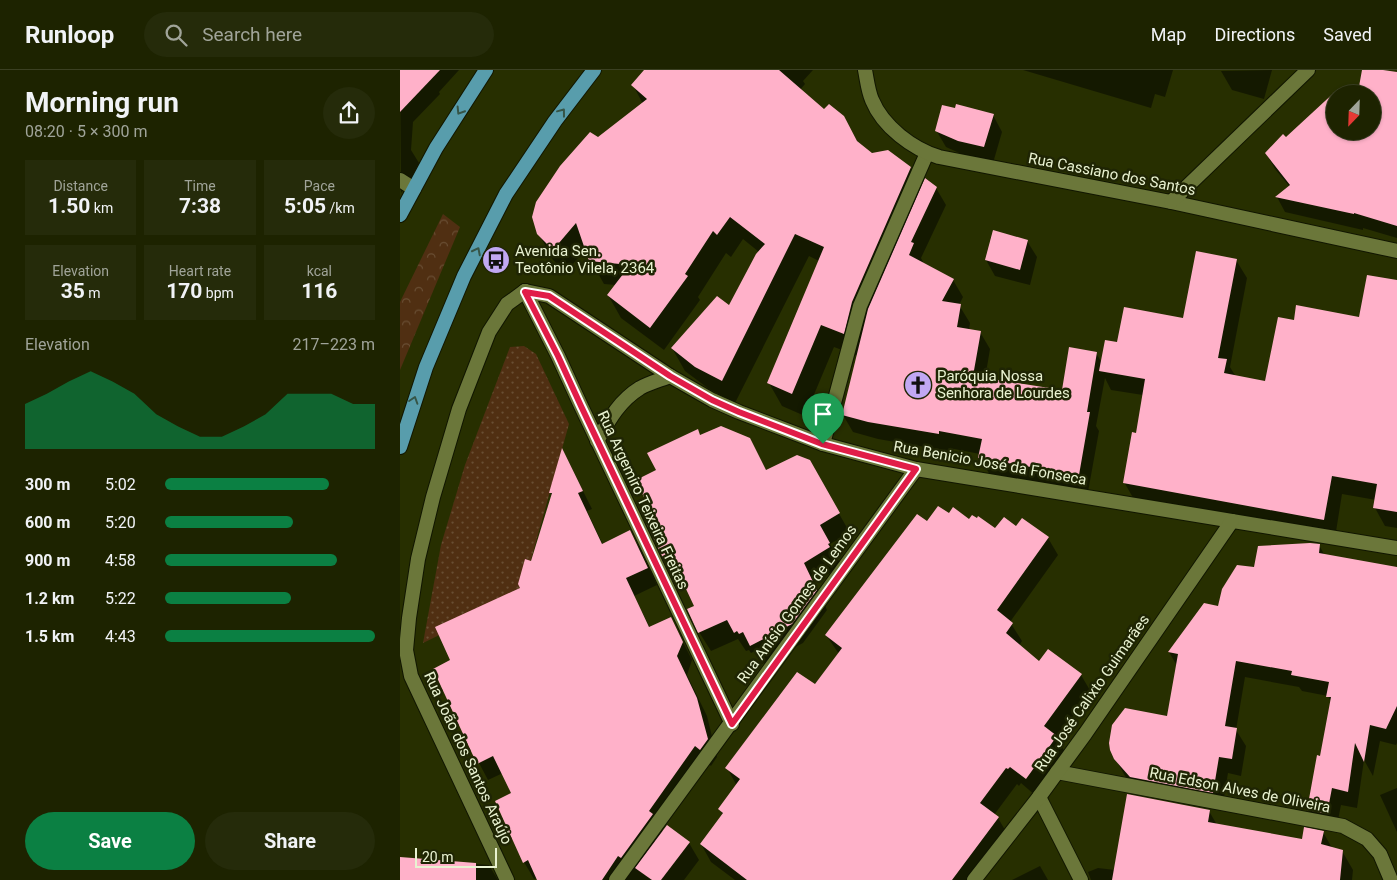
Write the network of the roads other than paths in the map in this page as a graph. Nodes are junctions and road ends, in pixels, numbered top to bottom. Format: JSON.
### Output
{"nodes":[{"id":1,"x":486,"y":70,"type":"edge"},
{"id":2,"x":594,"y":70,"type":"edge"},
{"id":3,"x":865,"y":70,"type":"edge"},
{"id":4,"x":1308,"y":70,"type":"edge"},
{"id":5,"x":926,"y":153,"type":"junction"},
{"id":6,"x":400,"y":180,"type":"edge"},
{"id":7,"x":414,"y":189,"type":"junction"},
{"id":8,"x":1171,"y":202,"type":"junction"},
{"id":9,"x":400,"y":215,"type":"edge"},
{"id":10,"x":1397,"y":251,"type":"edge"},
{"id":11,"x":525,"y":292,"type":"junction"},
{"id":12,"x":670,"y":376,"type":"junction"},
{"id":13,"x":597,"y":441,"type":"junction"},
{"id":14,"x":823,"y":444,"type":"junction"},
{"id":15,"x":400,"y":447,"type":"edge"},
{"id":16,"x":916,"y":469,"type":"junction"},
{"id":17,"x":1232,"y":521,"type":"junction"},
{"id":18,"x":1397,"y":548,"type":"edge"},
{"id":19,"x":732,"y":724,"type":"junction"},
{"id":20,"x":1057,"y":772,"type":"junction"},
{"id":21,"x":1039,"y":797,"type":"junction"},
{"id":22,"x":507,"y":880,"type":"edge"},
{"id":23,"x":616,"y":880,"type":"edge"},
{"id":24,"x":974,"y":880,"type":"edge"},
{"id":25,"x":1082,"y":880,"type":"edge"},
{"id":26,"x":1391,"y":880,"type":"edge"}],
"edges":[{"from":1,"to":7,"type":"main road","one_way":true},
{"from":15,"to":2,"type":"main road","one_way":true},
{"from":3,"to":5,"type":"street","name":"Rua Cassiano dos Santos"},
{"from":4,"to":8,"type":"street"},
{"from":5,"to":8,"type":"street","name":"Rua Cassiano dos Santos"},
{"from":5,"to":14,"type":"street"},
{"from":6,"to":7,"type":"street"},
{"from":7,"to":9,"type":"main road"},
{"from":8,"to":10,"type":"street","name":"Rua Cassiano dos Santos"},
{"from":11,"to":12,"type":"street","name":"Rua Benicio José da Fonseca"},
{"from":11,"to":13,"type":"street","name":"Rua Argemiro Teixeira Freitas"},
{"from":11,"to":22,"type":"street","name":"Rua João dos Santos Araújo"},
{"from":12,"to":13,"type":"street"},
{"from":12,"to":14,"type":"street","name":"Rua Benicio José da Fonseca"},
{"from":13,"to":19,"type":"street","name":"Rua Argemiro Teixeira Freitas"},
{"from":14,"to":16,"type":"street","name":"Rua Benicio José da Fonseca"},
{"from":16,"to":17,"type":"street","name":"Rua Benicio José da Fonseca"},
{"from":16,"to":19,"type":"street","name":"Rua Anísio Gomes de Lemos"},
{"from":17,"to":18,"type":"street","name":"Rua Benicio José da Fonseca"},
{"from":17,"to":20,"type":"street","name":"Rua José Calixto Guimarães"},
{"from":19,"to":23,"type":"street","name":"Rua Anísio Gomes de Lemos"},
{"from":20,"to":21,"type":"street","name":"Rua José Calixto Guimarães"},
{"from":20,"to":26,"type":"street","name":"Rua Edson Alves de Oliveira"},
{"from":21,"to":24,"type":"street","name":"Rua José Calixto Guimarães"},
{"from":21,"to":25,"type":"street"}]}
